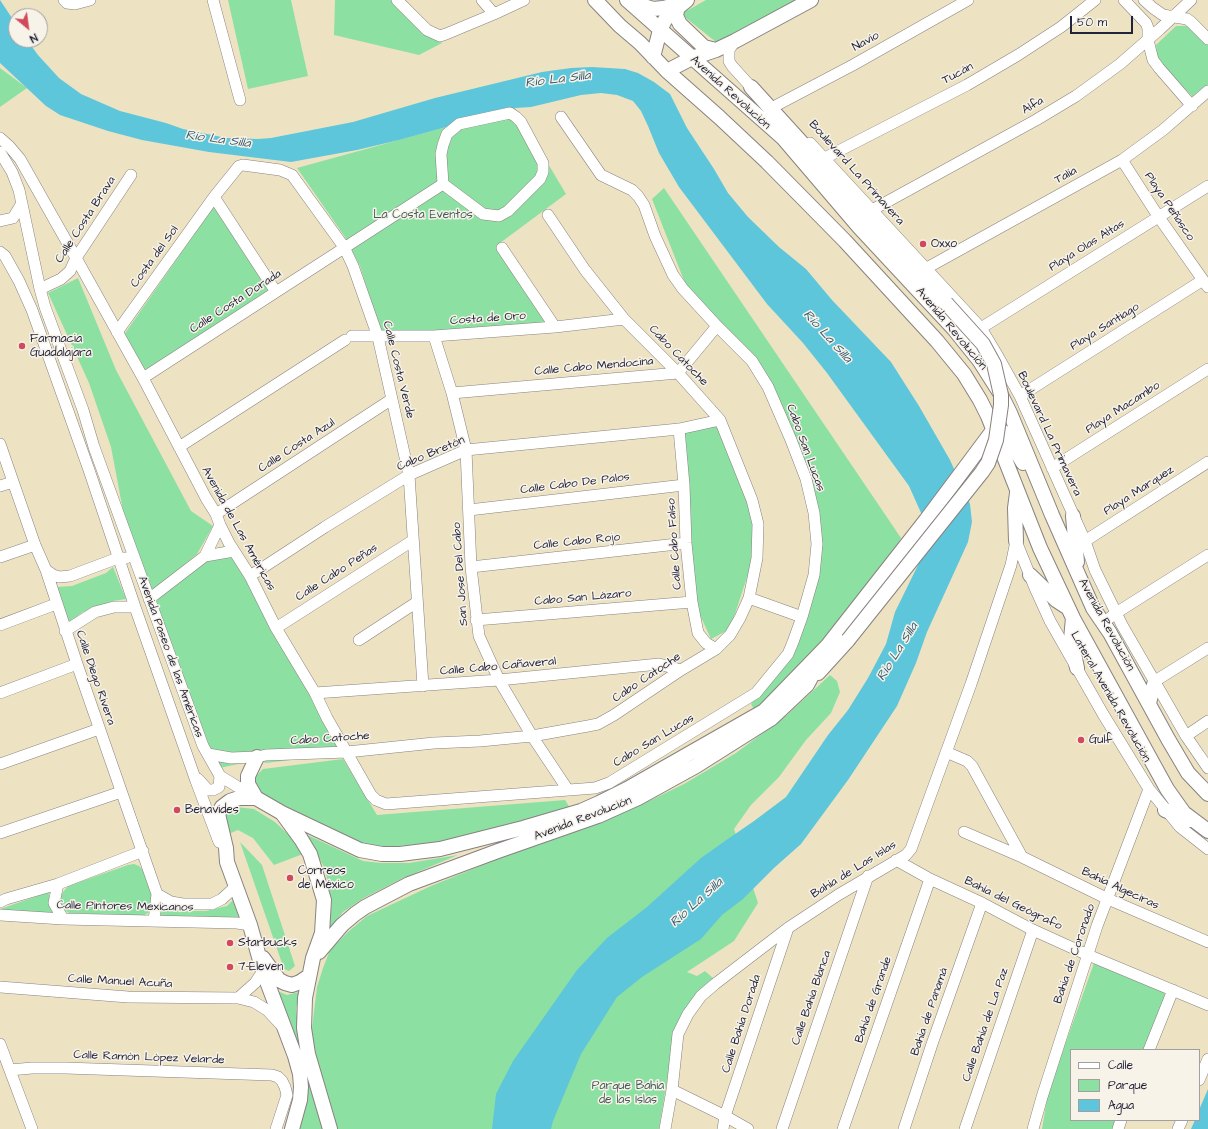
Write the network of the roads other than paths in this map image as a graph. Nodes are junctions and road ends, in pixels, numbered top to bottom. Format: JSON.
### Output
{"nodes":[{"id":1,"x":64,"y":0,"type":"edge"},
{"id":2,"x":90,"y":0,"type":"edge"},
{"id":3,"x":213,"y":0,"type":"edge"},
{"id":4,"x":397,"y":0,"type":"edge"},
{"id":5,"x":482,"y":0,"type":"edge"},
{"id":6,"x":524,"y":0,"type":"edge"},
{"id":7,"x":595,"y":0,"type":"edge"},
{"id":8,"x":627,"y":0,"type":"edge"},
{"id":9,"x":811,"y":0,"type":"edge"},
{"id":10,"x":968,"y":0,"type":"edge"},
{"id":11,"x":1095,"y":0,"type":"edge"},
{"id":12,"x":1124,"y":0,"type":"edge"},
{"id":13,"x":1144,"y":0,"type":"edge"},
{"id":14,"x":1191,"y":0,"type":"edge"},
{"id":15,"x":684,"y":2,"type":"edge"},
{"id":16,"x":494,"y":14,"type":"junction"},
{"id":17,"x":1172,"y":17,"type":"junction"},
{"id":18,"x":660,"y":30,"type":"junction"},
{"id":19,"x":1208,"y":39,"type":"edge"},
{"id":20,"x":1148,"y":40,"type":"junction"},
{"id":21,"x":735,"y":41,"type":"junction"},
{"id":22,"x":716,"y":50,"type":"junction"},
{"id":23,"x":653,"y":57,"type":"junction"},
{"id":24,"x":692,"y":58,"type":"junction"},
{"id":25,"x":667,"y":71,"type":"junction"},
{"id":26,"x":751,"y":87,"type":"junction"},
{"id":27,"x":1208,"y":91,"type":"edge"},
{"id":28,"x":240,"y":100,"type":"dead end"},
{"id":29,"x":777,"y":105,"type":"junction"},
{"id":30,"x":1192,"y":106,"type":"junction"},
{"id":31,"x":562,"y":117,"type":"dead end"},
{"id":32,"x":0,"y":138,"type":"edge"},
{"id":33,"x":783,"y":138,"type":"junction"},
{"id":34,"x":0,"y":152,"type":"edge"},
{"id":35,"x":1122,"y":160,"type":"junction"},
{"id":36,"x":823,"y":163,"type":"junction"},
{"id":37,"x":131,"y":175,"type":"dead end"},
{"id":38,"x":443,"y":184,"type":"junction"},
{"id":39,"x":1208,"y":186,"type":"edge"},
{"id":40,"x":214,"y":197,"type":"junction"},
{"id":41,"x":22,"y":203,"type":"junction"},
{"id":42,"x":872,"y":210,"type":"junction"},
{"id":43,"x":548,"y":215,"type":"dead end"},
{"id":44,"x":1158,"y":216,"type":"junction"},
{"id":45,"x":0,"y":221,"type":"edge"},
{"id":46,"x":344,"y":247,"type":"junction"},
{"id":47,"x":502,"y":248,"type":"dead end"},
{"id":48,"x":0,"y":252,"type":"edge"},
{"id":49,"x":76,"y":258,"type":"junction"},
{"id":50,"x":925,"y":269,"type":"junction"},
{"id":51,"x":1206,"y":284,"type":"edge"},
{"id":52,"x":40,"y":289,"type":"junction"},
{"id":53,"x":276,"y":292,"type":"junction"},
{"id":54,"x":624,"y":319,"type":"junction"},
{"id":55,"x":717,"y":326,"type":"junction"},
{"id":56,"x":555,"y":327,"type":"junction"},
{"id":57,"x":981,"y":328,"type":"junction"},
{"id":58,"x":117,"y":332,"type":"junction"},
{"id":59,"x":434,"y":336,"type":"junction"},
{"id":60,"x":378,"y":337,"type":"junction"},
{"id":61,"x":1208,"y":369,"type":"edge"},
{"id":62,"x":678,"y":373,"type":"junction"},
{"id":63,"x":143,"y":378,"type":"junction"},
{"id":64,"x":452,"y":393,"type":"junction"},
{"id":65,"x":1020,"y":396,"type":"junction"},
{"id":66,"x":392,"y":399,"type":"junction"},
{"id":67,"x":720,"y":420,"type":"junction"},
{"id":68,"x":679,"y":429,"type":"junction"},
{"id":69,"x":994,"y":429,"type":"junction"},
{"id":70,"x":0,"y":444,"type":"edge"},
{"id":71,"x":179,"y":447,"type":"junction"},
{"id":72,"x":466,"y":450,"type":"junction"},
{"id":73,"x":1002,"y":458,"type":"junction"},
{"id":74,"x":1208,"y":462,"type":"edge"},
{"id":75,"x":967,"y":464,"type":"junction"},
{"id":76,"x":1052,"y":468,"type":"junction"},
{"id":77,"x":409,"y":475,"type":"junction"},
{"id":78,"x":1037,"y":477,"type":"junction"},
{"id":79,"x":13,"y":482,"type":"junction"},
{"id":80,"x":684,"y":485,"type":"junction"},
{"id":81,"x":0,"y":486,"type":"edge"},
{"id":82,"x":1017,"y":490,"type":"junction"},
{"id":83,"x":469,"y":510,"type":"junction"},
{"id":84,"x":1073,"y":516,"type":"junction"},
{"id":85,"x":218,"y":519,"type":"junction"},
{"id":86,"x":412,"y":541,"type":"junction"},
{"id":87,"x":1016,"y":541,"type":"junction"},
{"id":88,"x":1084,"y":541,"type":"junction"},
{"id":89,"x":686,"y":543,"type":"junction"},
{"id":90,"x":35,"y":545,"type":"junction"},
{"id":91,"x":234,"y":551,"type":"junction"},
{"id":92,"x":1208,"y":555,"type":"edge"},
{"id":93,"x":205,"y":556,"type":"junction"},
{"id":94,"x":0,"y":558,"type":"edge"},
{"id":95,"x":118,"y":558,"type":"junction"},
{"id":96,"x":134,"y":558,"type":"junction"},
{"id":97,"x":471,"y":567,"type":"junction"},
{"id":98,"x":46,"y":570,"type":"junction"},
{"id":99,"x":1030,"y":575,"type":"junction"},
{"id":100,"x":250,"y":576,"type":"junction"},
{"id":101,"x":1078,"y":576,"type":"junction"},
{"id":102,"x":149,"y":598,"type":"junction"},
{"id":103,"x":749,"y":598,"type":"junction"},
{"id":104,"x":417,"y":602,"type":"junction"},
{"id":105,"x":692,"y":602,"type":"junction"},
{"id":106,"x":56,"y":604,"type":"junction"},
{"id":107,"x":135,"y":608,"type":"junction"},
{"id":108,"x":1070,"y":613,"type":"junction"},
{"id":109,"x":1116,"y":613,"type":"junction"},
{"id":110,"x":802,"y":617,"type":"junction"},
{"id":111,"x":476,"y":620,"type":"junction"},
{"id":112,"x":0,"y":624,"type":"edge"},
{"id":113,"x":1122,"y":625,"type":"junction"},
{"id":114,"x":276,"y":628,"type":"junction"},
{"id":115,"x":1106,"y":628,"type":"junction"},
{"id":116,"x":66,"y":631,"type":"junction"},
{"id":117,"x":359,"y":640,"type":"dead end"},
{"id":118,"x":828,"y":645,"type":"junction"},
{"id":119,"x":1208,"y":648,"type":"edge"},
{"id":120,"x":716,"y":649,"type":"junction"},
{"id":121,"x":76,"y":664,"type":"junction"},
{"id":122,"x":1077,"y":668,"type":"junction"},
{"id":123,"x":681,"y":670,"type":"junction"},
{"id":124,"x":499,"y":680,"type":"junction"},
{"id":125,"x":1155,"y":681,"type":"junction"},
{"id":126,"x":807,"y":685,"type":"junction"},
{"id":127,"x":423,"y":686,"type":"junction"},
{"id":128,"x":315,"y":693,"type":"junction"},
{"id":129,"x":0,"y":694,"type":"edge"},
{"id":130,"x":1149,"y":703,"type":"junction"},
{"id":131,"x":1208,"y":721,"type":"edge"},
{"id":132,"x":99,"y":729,"type":"junction"},
{"id":133,"x":532,"y":736,"type":"junction"},
{"id":134,"x":1186,"y":736,"type":"junction"},
{"id":135,"x":347,"y":752,"type":"junction"},
{"id":136,"x":946,"y":752,"type":"junction"},
{"id":137,"x":208,"y":754,"type":"junction"},
{"id":138,"x":257,"y":757,"type":"junction"},
{"id":139,"x":0,"y":764,"type":"edge"},
{"id":140,"x":1208,"y":768,"type":"edge"},
{"id":141,"x":195,"y":776,"type":"junction"},
{"id":142,"x":220,"y":776,"type":"junction"},
{"id":143,"x":1149,"y":789,"type":"junction"},
{"id":144,"x":568,"y":790,"type":"junction"},
{"id":145,"x":121,"y":792,"type":"junction"},
{"id":146,"x":1208,"y":794,"type":"edge"},
{"id":147,"x":256,"y":798,"type":"junction"},
{"id":148,"x":386,"y":804,"type":"joint"},
{"id":149,"x":1165,"y":810,"type":"junction"},
{"id":150,"x":282,"y":813,"type":"junction"},
{"id":151,"x":1196,"y":823,"type":"junction"},
{"id":152,"x":1208,"y":831,"type":"edge"},
{"id":153,"x":964,"y":832,"type":"dead end"},
{"id":154,"x":0,"y":833,"type":"edge"},
{"id":155,"x":1208,"y":848,"type":"edge"},
{"id":156,"x":143,"y":851,"type":"junction"},
{"id":157,"x":1022,"y":857,"type":"junction"},
{"id":158,"x":896,"y":860,"type":"junction"},
{"id":159,"x":227,"y":862,"type":"junction"},
{"id":160,"x":868,"y":876,"type":"junction"},
{"id":161,"x":930,"y":879,"type":"junction"},
{"id":162,"x":58,"y":884,"type":"junction"},
{"id":163,"x":235,"y":887,"type":"junction"},
{"id":164,"x":157,"y":894,"type":"junction"},
{"id":165,"x":1108,"y":899,"type":"junction"},
{"id":166,"x":0,"y":902,"type":"edge"},
{"id":167,"x":982,"y":903,"type":"junction"},
{"id":168,"x":0,"y":915,"type":"edge"},
{"id":169,"x":63,"y":919,"type":"junction"},
{"id":170,"x":154,"y":921,"type":"junction"},
{"id":171,"x":250,"y":926,"type":"junction"},
{"id":172,"x":788,"y":928,"type":"junction"},
{"id":173,"x":1033,"y":930,"type":"junction"},
{"id":174,"x":1208,"y":942,"type":"edge"},
{"id":175,"x":258,"y":952,"type":"junction"},
{"id":176,"x":1088,"y":955,"type":"junction"},
{"id":177,"x":313,"y":958,"type":"junction"},
{"id":178,"x":263,"y":972,"type":"junction"},
{"id":179,"x":309,"y":976,"type":"junction"},
{"id":180,"x":0,"y":987,"type":"edge"},
{"id":181,"x":1172,"y":990,"type":"junction"},
{"id":182,"x":238,"y":998,"type":"junction"},
{"id":183,"x":1208,"y":1005,"type":"edge"},
{"id":184,"x":284,"y":1028,"type":"junction"},
{"id":185,"x":0,"y":1044,"type":"edge"},
{"id":186,"x":1149,"y":1049,"type":"edge"},
{"id":187,"x":1208,"y":1059,"type":"edge"},
{"id":188,"x":10,"y":1070,"type":"junction"},
{"id":189,"x":1200,"y":1078,"type":"edge"},
{"id":190,"x":672,"y":1090,"type":"junction"},
{"id":191,"x":725,"y":1116,"type":"junction"},
{"id":192,"x":32,"y":1129,"type":"edge"},
{"id":193,"x":276,"y":1129,"type":"edge"},
{"id":194,"x":292,"y":1129,"type":"edge"},
{"id":195,"x":330,"y":1129,"type":"edge"},
{"id":196,"x":665,"y":1129,"type":"edge"},
{"id":197,"x":723,"y":1129,"type":"edge"},
{"id":198,"x":748,"y":1129,"type":"edge"},
{"id":199,"x":782,"y":1129,"type":"edge"},
{"id":200,"x":843,"y":1129,"type":"edge"},
{"id":201,"x":904,"y":1129,"type":"edge"},
{"id":202,"x":965,"y":1129,"type":"edge"},
{"id":203,"x":1033,"y":1129,"type":"edge"}],
"edges":[{"from":1,"to":2,"type":"street"},
{"from":3,"to":28,"type":"street"},
{"from":4,"to":16,"type":"street"},
{"from":5,"to":16,"type":"street"},
{"from":6,"to":16,"type":"street"},
{"from":7,"to":23,"type":"main road","name":"Avenida Revolución"},
{"from":8,"to":15,"type":"main road"},
{"from":8,"to":18,"type":"main road","name":"Avenida Revolución"},
{"from":9,"to":21,"type":"main road"},
{"from":10,"to":29,"type":"street","name":"Navío"},
{"from":11,"to":36,"type":"street","name":"Tucán"},
{"from":12,"to":20,"type":"street"},
{"from":13,"to":17,"type":"street"},
{"from":14,"to":17,"type":"street","name":"Alfa"},
{"from":15,"to":18,"type":"main road"},
{"from":15,"to":22,"type":"main road"},
{"from":17,"to":19,"type":"street"},
{"from":17,"to":20,"type":"street","name":"Alfa"},
{"from":18,"to":23,"type":"main road"},
{"from":18,"to":24,"type":"main road","name":"Avenida Revolución"},
{"from":20,"to":30,"type":"street"},
{"from":20,"to":42,"type":"street","name":"Alfa"},
{"from":21,"to":22,"type":"main road"},
{"from":21,"to":26,"type":"street","name":"Boulevard La Primavera"},
{"from":22,"to":24,"type":"main road"},
{"from":23,"to":25,"type":"main road","name":"Avenida Revolución"},
{"from":24,"to":25,"type":"main road"},
{"from":24,"to":33,"type":"main road","name":"Avenida Revolución"},
{"from":25,"to":69,"type":"main road","name":"Avenida Revolución"},
{"from":26,"to":29,"type":"street","name":"Boulevard La Primavera"},
{"from":26,"to":36,"type":"main road"},
{"from":27,"to":30,"type":"street","name":"Talía"},
{"from":29,"to":36,"type":"street","name":"Boulevard La Primavera"},
{"from":30,"to":35,"type":"street","name":"Talía"},
{"from":31,"to":55,"type":"street","name":"Cabo San Lucas"},
{"from":32,"to":49,"type":"street"},
{"from":33,"to":36,"type":"main road"},
{"from":33,"to":78,"type":"main road","name":"Avenida Revolución"},
{"from":34,"to":41,"type":"street","name":"Avenida Paseo de las Américas"},
{"from":35,"to":44,"type":"street","name":"Playa Peñasco"},
{"from":35,"to":50,"type":"street","name":"Talía"},
{"from":36,"to":42,"type":"street","name":"Boulevard La Primavera"},
{"from":36,"to":126,"type":"main road","bridge":true},
{"from":37,"to":49,"type":"street","name":"Calle Costa Brava"},
{"from":38,"to":38,"type":"street"},
{"from":38,"to":46,"type":"street","name":"Calle Costa Dorada"},
{"from":39,"to":44,"type":"street","name":"Playa Olas Altas"},
{"from":40,"to":46,"type":"street","name":"Calle Costa Verde"},
{"from":40,"to":53,"type":"street"},
{"from":40,"to":58,"type":"street","name":"Costa del Sol"},
{"from":41,"to":45,"type":"street"},
{"from":41,"to":52,"type":"street","name":"Avenida Paseo de las Américas"},
{"from":42,"to":50,"type":"street","name":"Boulevard La Primavera"},
{"from":43,"to":54,"type":"street","name":"Cabo Catoche"},
{"from":44,"to":51,"type":"street","name":"Playa Peñasco"},
{"from":44,"to":57,"type":"street","name":"Playa Olas Altas"},
{"from":46,"to":53,"type":"street","name":"Calle Costa Dorada"},
{"from":46,"to":60,"type":"street","name":"Calle Costa Verde"},
{"from":47,"to":56,"type":"street"},
{"from":48,"to":95,"type":"street","name":"Avenida Paseo de las Américas"},
{"from":49,"to":52,"type":"street","name":"Calle Costa Brava"},
{"from":49,"to":58,"type":"street","name":"Avenida de Las Américas"},
{"from":50,"to":57,"type":"street","name":"Boulevard La Primavera"},
{"from":51,"to":65,"type":"street","name":"Playa Santiago"},
{"from":52,"to":96,"type":"street","name":"Avenida Paseo de las Américas"},
{"from":53,"to":63,"type":"street","name":"Calle Costa Dorada"},
{"from":54,"to":56,"type":"street","name":"Costa de Oro"},
{"from":54,"to":62,"type":"street","name":"Cabo Catoche"},
{"from":55,"to":62,"type":"street"},
{"from":55,"to":110,"type":"street","name":"Cabo San Lucas"},
{"from":56,"to":59,"type":"street","name":"Costa de Oro"},
{"from":57,"to":65,"type":"street","name":"Boulevard La Primavera"},
{"from":58,"to":63,"type":"street","name":"Avenida de Las Américas"},
{"from":59,"to":60,"type":"street","name":"Costa de Oro"},
{"from":59,"to":64,"type":"street","name":"San Jose Del Cabo"},
{"from":60,"to":66,"type":"street","name":"Calle Costa Verde"},
{"from":60,"to":71,"type":"street","name":"Costa de Oro"},
{"from":61,"to":76,"type":"street","name":"Playa Macambo"},
{"from":62,"to":64,"type":"street","name":"Calle Cabo Mendocina"},
{"from":62,"to":67,"type":"street","name":"Cabo Catoche"},
{"from":63,"to":71,"type":"street","name":"Avenida de Las Américas"},
{"from":64,"to":72,"type":"street","name":"San Jose Del Cabo"},
{"from":65,"to":76,"type":"street","name":"Boulevard La Primavera"},
{"from":66,"to":77,"type":"street","name":"Calle Costa Verde"},
{"from":66,"to":85,"type":"street","name":"Calle Costa Azul"},
{"from":67,"to":68,"type":"street","name":"Cabo Bretón"},
{"from":67,"to":103,"type":"street","name":"Cabo Catoche"},
{"from":68,"to":72,"type":"street","name":"Cabo Bretón"},
{"from":68,"to":80,"type":"street","name":"Calle Cabo Falso"},
{"from":69,"to":73,"type":"main road","name":"Avenida Revolución"},
{"from":69,"to":75,"type":"main road","name":"Avenida Revolución"},
{"from":69,"to":78,"type":"main road"},
{"from":70,"to":79,"type":"street","name":"Calle Diego Rivera"},
{"from":71,"to":85,"type":"street","name":"Avenida de Las Américas"},
{"from":72,"to":77,"type":"street","name":"Cabo Bretón"},
{"from":72,"to":83,"type":"street","name":"San Jose Del Cabo"},
{"from":73,"to":75,"type":"main road"},
{"from":73,"to":82,"type":"main road","name":"Avenida Revolución"},
{"from":74,"to":88,"type":"street","name":"Playa Marquez"},
{"from":75,"to":118,"type":"main road","name":"Avenida Revolución"},
{"from":76,"to":84,"type":"street","name":"Boulevard La Primavera"},
{"from":77,"to":86,"type":"street","name":"Calle Costa Verde"},
{"from":77,"to":100,"type":"street","name":"Cabo Bretón"},
{"from":78,"to":101,"type":"main road","name":"Avenida Revolución"},
{"from":79,"to":81,"type":"street"},
{"from":79,"to":90,"type":"street","name":"Calle Diego Rivera"},
{"from":80,"to":83,"type":"street","name":"Calle Cabo De Palos"},
{"from":80,"to":89,"type":"street","name":"Calle Cabo Falso"},
{"from":82,"to":87,"type":"main road"},
{"from":82,"to":108,"type":"main road","name":"Avenida Revolución"},
{"from":83,"to":97,"type":"street","name":"San Jose Del Cabo"},
{"from":84,"to":88,"type":"street","name":"Boulevard La Primavera"},
{"from":84,"to":101,"type":"main road"},
{"from":85,"to":91,"type":"street","name":"Avenida de Las Américas"},
{"from":85,"to":93,"type":"street"},
{"from":86,"to":104,"type":"street","name":"Calle Costa Verde"},
{"from":86,"to":114,"type":"street","name":"Calle Cabo Peñas"},
{"from":87,"to":99,"type":"street","name":"Lateral Avenida Revolución"},
{"from":87,"to":136,"type":"street","name":"Bahía de Las Islas"},
{"from":88,"to":109,"type":"street","name":"Boulevard La Primavera"},
{"from":89,"to":97,"type":"street","name":"Calle Cabo Rojo"},
{"from":89,"to":105,"type":"street","name":"Calle Cabo Falso"},
{"from":90,"to":94,"type":"street"},
{"from":90,"to":98,"type":"street","name":"Calle Diego Rivera"},
{"from":91,"to":93,"type":"street"},
{"from":91,"to":100,"type":"street","name":"Avenida de Las Américas"},
{"from":92,"to":109,"type":"street"},
{"from":93,"to":102,"type":"street"},
{"from":95,"to":96,"type":"street"},
{"from":95,"to":98,"type":"street"},
{"from":95,"to":107,"type":"street","name":"Avenida Paseo de las Américas"},
{"from":96,"to":102,"type":"street","name":"Avenida Paseo de las Américas"},
{"from":97,"to":111,"type":"street","name":"San Jose Del Cabo"},
{"from":98,"to":106,"type":"street","name":"Calle Diego Rivera"},
{"from":99,"to":108,"type":"main road"},
{"from":99,"to":122,"type":"street","name":"Lateral Avenida Revolución"},
{"from":100,"to":114,"type":"street","name":"Avenida de Las Américas"},
{"from":101,"to":115,"type":"main road","name":"Avenida Revolución"},
{"from":102,"to":137,"type":"street","name":"Avenida Paseo de las Américas"},
{"from":103,"to":110,"type":"street"},
{"from":103,"to":120,"type":"street","name":"Cabo Catoche"},
{"from":104,"to":117,"type":"street"},
{"from":104,"to":127,"type":"street","name":"Calle Costa Verde"},
{"from":105,"to":111,"type":"street","name":"Cabo San Lázaro"},
{"from":105,"to":120,"type":"street","name":"Calle Cabo Falso"},
{"from":106,"to":112,"type":"street"},
{"from":106,"to":116,"type":"street","name":"Calle Diego Rivera"},
{"from":107,"to":116,"type":"street"},
{"from":107,"to":141,"type":"street","name":"Avenida Paseo de las Américas"},
{"from":108,"to":122,"type":"main road"},
{"from":108,"to":151,"type":"main road","name":"Avenida Revolución"},
{"from":109,"to":113,"type":"street","name":"Boulevard La Primavera"},
{"from":109,"to":115,"type":"street"},
{"from":110,"to":144,"type":"street","name":"Cabo San Lucas"},
{"from":111,"to":124,"type":"street","name":"San Jose Del Cabo"},
{"from":113,"to":115,"type":"street"},
{"from":113,"to":125,"type":"street","name":"Boulevard La Primavera"},
{"from":114,"to":128,"type":"street","name":"Avenida de Las Américas"},
{"from":115,"to":130,"type":"main road","name":"Avenida Revolución"},
{"from":116,"to":121,"type":"street","name":"Calle Diego Rivera"},
{"from":118,"to":126,"type":"main road","name":"Avenida Revolución"},
{"from":118,"to":150,"type":"main road","name":"Avenida Revolución"},
{"from":119,"to":125,"type":"street"},
{"from":120,"to":123,"type":"street","name":"Cabo Catoche"},
{"from":121,"to":129,"type":"street"},
{"from":121,"to":132,"type":"street","name":"Calle Diego Rivera"},
{"from":122,"to":143,"type":"street","name":"Lateral Avenida Revolución"},
{"from":123,"to":124,"type":"street","name":"Calle Cabo Cañaveral"},
{"from":123,"to":133,"type":"street","name":"Cabo Catoche"},
{"from":124,"to":127,"type":"street","name":"Calle Cabo Cañaveral"},
{"from":124,"to":133,"type":"street","name":"San Jose Del Cabo"},
{"from":125,"to":130,"type":"main road"},
{"from":125,"to":134,"type":"street","name":"Boulevard La Primavera"},
{"from":126,"to":177,"type":"main road","name":"Avenida Revolución"},
{"from":127,"to":128,"type":"street","name":"Calle Cabo Cañaveral"},
{"from":128,"to":135,"type":"street","name":"Avenida de Las Américas"},
{"from":130,"to":146,"type":"main road","name":"Avenida Revolución"},
{"from":131,"to":134,"type":"street"},
{"from":132,"to":139,"type":"street"},
{"from":132,"to":145,"type":"street","name":"Calle Diego Rivera"},
{"from":133,"to":135,"type":"street","name":"Cabo Catoche"},
{"from":133,"to":144,"type":"street","name":"San Jose Del Cabo"},
{"from":134,"to":140,"type":"street","name":"Boulevard La Primavera"},
{"from":135,"to":138,"type":"street","name":"Cabo Catoche"},
{"from":135,"to":148,"type":"street","name":"Avenida de Las Américas"},
{"from":136,"to":157,"type":"street"},
{"from":136,"to":158,"type":"street","name":"Bahía de Las Islas"},
{"from":137,"to":138,"type":"street","name":"Cabo Catoche"},
{"from":137,"to":142,"type":"street","name":"Avenida Paseo de las Américas"},
{"from":138,"to":147,"type":"main road"},
{"from":141,"to":142,"type":"street"},
{"from":141,"to":159,"type":"street","name":"Avenida Paseo de las Américas"},
{"from":142,"to":147,"type":"street","name":"Avenida Paseo de las Américas"},
{"from":143,"to":149,"type":"street","name":"Lateral Avenida Revolución"},
{"from":143,"to":165,"type":"street","name":"Bahía de Coronado"},
{"from":144,"to":148,"type":"street","name":"Cabo San Lucas"},
{"from":145,"to":154,"type":"street"},
{"from":145,"to":156,"type":"street","name":"Calle Diego Rivera"},
{"from":147,"to":150,"type":"main road","name":"Avenida Paseo de las Américas"},
{"from":147,"to":159,"type":"main road"},
{"from":149,"to":151,"type":"main road"},
{"from":149,"to":155,"type":"street","name":"Lateral Avenida Revolución"},
{"from":150,"to":177,"type":"main road","name":"Avenida Paseo de las Américas"},
{"from":151,"to":152,"type":"main road","name":"Avenida Revolución"},
{"from":153,"to":157,"type":"street","name":"Bahía Algeciras"},
{"from":156,"to":162,"type":"street","name":"Calle Pintores Mexicanos"},
{"from":156,"to":164,"type":"street","name":"Calle Diego Rivera"},
{"from":157,"to":165,"type":"street","name":"Bahía Algeciras"},
{"from":158,"to":160,"type":"street","name":"Bahía de Las Islas"},
{"from":158,"to":161,"type":"street","name":"Bahía del Geógrafo"},
{"from":159,"to":163,"type":"main road","name":"Avenida Paseo de las Américas"},
{"from":160,"to":172,"type":"street","name":"Bahía de Las Islas"},
{"from":160,"to":199,"type":"street","name":"Calle Bahía Blanca"},
{"from":161,"to":167,"type":"street","name":"Bahía del Geógrafo"},
{"from":161,"to":200,"type":"street","name":"Bahía de Grande"},
{"from":162,"to":166,"type":"street","name":"Calle Pintores Mexicanos"},
{"from":162,"to":169,"type":"street"},
{"from":163,"to":164,"type":"street","name":"Calle Pintores Mexicanos"},
{"from":163,"to":171,"type":"main road","name":"Avenida Paseo de las Américas"},
{"from":164,"to":170,"type":"street","name":"Calle Diego Rivera"},
{"from":165,"to":174,"type":"street","name":"Bahía Algeciras"},
{"from":165,"to":176,"type":"street","name":"Bahía de Coronado"},
{"from":167,"to":173,"type":"street","name":"Bahía del Geógrafo"},
{"from":167,"to":201,"type":"street","name":"Bahía de Panamá"},
{"from":168,"to":169,"type":"street","name":"Calle Pintores Mexicanos"},
{"from":169,"to":170,"type":"street","name":"Calle Pintores Mexicanos"},
{"from":170,"to":171,"type":"street","name":"Calle Pintores Mexicanos"},
{"from":171,"to":175,"type":"main road","name":"Avenida Paseo de las Américas"},
{"from":172,"to":190,"type":"street","name":"Bahía de Las Islas"},
{"from":172,"to":191,"type":"street","name":"Calle Bahía Dorada"},
{"from":173,"to":176,"type":"street","name":"Bahía del Geógrafo"},
{"from":173,"to":202,"type":"street","name":"Calle Bahía de La Paz"},
{"from":175,"to":178,"type":"main road","name":"Avenida Paseo de las Américas"},
{"from":175,"to":179,"type":"main road"},
{"from":176,"to":181,"type":"street","name":"Bahía del Geógrafo"},
{"from":176,"to":203,"type":"street","name":"Bahía de Coronado"},
{"from":177,"to":179,"type":"main road","name":"Avenida Paseo de las Américas"},
{"from":178,"to":182,"type":"street"},
{"from":178,"to":184,"type":"main road","name":"Avenida Paseo de las Américas"},
{"from":179,"to":195,"type":"main road","name":"Avenida Paseo de las Américas"},
{"from":180,"to":182,"type":"street","name":"Calle Manuel Acuña"},
{"from":181,"to":183,"type":"street","name":"Bahía del Geógrafo"},
{"from":181,"to":186,"type":"street"},
{"from":182,"to":184,"type":"street","name":"Calle Manuel Acuña"},
{"from":184,"to":194,"type":"main road","name":"Avenida Paseo de las Américas"},
{"from":185,"to":188,"type":"street"},
{"from":187,"to":189,"type":"street"},
{"from":188,"to":192,"type":"street"},
{"from":188,"to":193,"type":"street","name":"Calle Ramón López Velarde"},
{"from":190,"to":191,"type":"street"},
{"from":190,"to":196,"type":"street","name":"Bahía de Las Islas"},
{"from":191,"to":197,"type":"street","name":"Calle Bahía Dorada"},
{"from":191,"to":198,"type":"street"}]}
